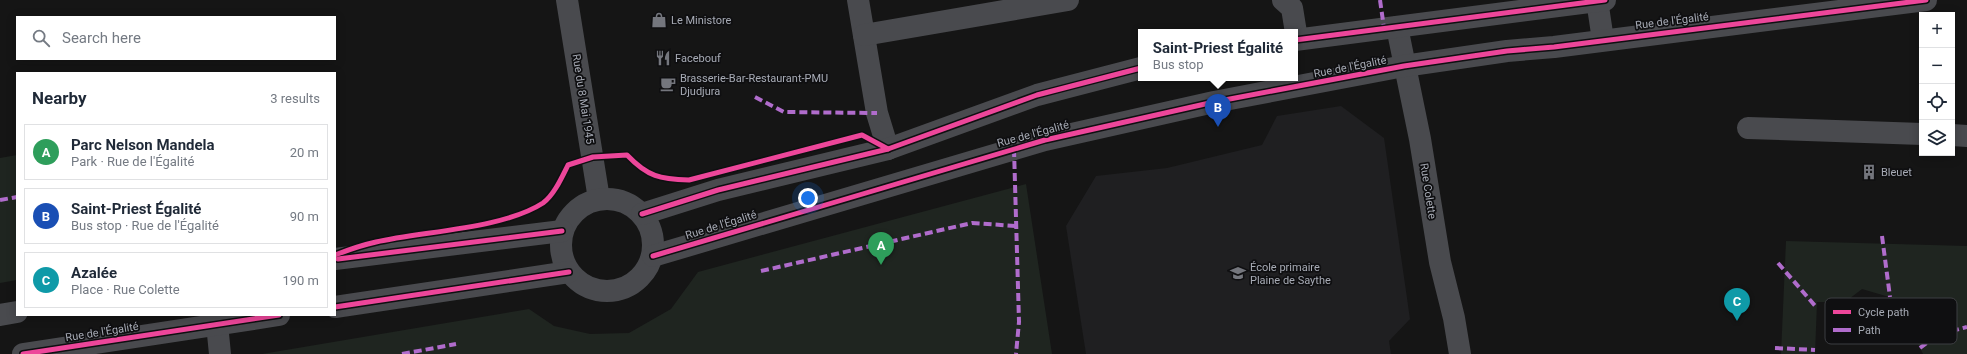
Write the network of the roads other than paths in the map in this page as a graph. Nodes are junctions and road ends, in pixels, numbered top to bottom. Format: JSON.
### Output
{"nodes":[{"id":1,"x":567,"y":0,"type":"edge"},
{"id":2,"x":858,"y":0,"type":"edge"},
{"id":3,"x":1068,"y":0,"type":"edge"},
{"id":4,"x":1283,"y":0,"type":"edge"},
{"id":5,"x":1600,"y":0,"type":"edge"},
{"id":6,"x":1926,"y":0,"type":"edge"},
{"id":7,"x":1396,"y":27,"type":"junction"},
{"id":8,"x":1295,"y":29,"type":"edge"},
{"id":9,"x":864,"y":35,"type":"junction"},
{"id":10,"x":1298,"y":39,"type":"edge"},
{"id":11,"x":1603,"y":40,"type":"junction"},
{"id":12,"x":1404,"y":66,"type":"junction"},
{"id":13,"x":1138,"y":69,"type":"edge"},
{"id":14,"x":1748,"y":128,"type":"dead end"},
{"id":15,"x":1919,"y":134,"type":"edge"},
{"id":16,"x":1955,"y":135,"type":"edge"},
{"id":17,"x":1967,"y":136,"type":"edge"},
{"id":18,"x":888,"y":148,"type":"junction"},
{"id":19,"x":599,"y":199,"type":"junction"},
{"id":20,"x":642,"y":214,"type":"junction"},
{"id":21,"x":562,"y":231,"type":"junction"},
{"id":22,"x":653,"y":256,"type":"junction"},
{"id":23,"x":336,"y":259,"type":"edge"},
{"id":24,"x":569,"y":272,"type":"junction"},
{"id":25,"x":336,"y":307,"type":"edge"},
{"id":26,"x":16,"y":312,"type":"edge"},
{"id":27,"x":0,"y":314,"type":"edge"},
{"id":28,"x":272,"y":316,"type":"edge"},
{"id":29,"x":217,"y":324,"type":"junction"},
{"id":30,"x":56,"y":352,"type":"edge"},
{"id":31,"x":23,"y":354,"type":"edge"},
{"id":32,"x":220,"y":354,"type":"edge"},
{"id":33,"x":1460,"y":354,"type":"edge"}],
"edges":[{"from":1,"to":19,"type":"street","name":"Rue du 8 Mai 1945"},
{"from":2,"to":9,"type":"street"},
{"from":3,"to":9,"type":"street"},
{"from":4,"to":8,"type":"street"},
{"from":5,"to":7,"type":"street"},
{"from":5,"to":11,"type":"street"},
{"from":6,"to":11,"type":"street","name":"Rue de l'Égalité"},
{"from":7,"to":10,"type":"street"},
{"from":7,"to":12,"type":"street","name":"Rue Colette"},
{"from":9,"to":18,"type":"street"},
{"from":11,"to":12,"type":"street","name":"Rue de l'Égalité"},
{"from":12,"to":22,"type":"street","name":"Rue de l'Égalité"},
{"from":12,"to":33,"type":"street","name":"Rue Colette"},
{"from":13,"to":18,"type":"street"},
{"from":14,"to":15,"type":"street"},
{"from":16,"to":17,"type":"street"},
{"from":18,"to":20,"type":"street"},
{"from":19,"to":20,"type":"street"},
{"from":19,"to":21,"type":"street"},
{"from":20,"to":22,"type":"street"},
{"from":21,"to":23,"type":"street"},
{"from":21,"to":24,"type":"street"},
{"from":22,"to":24,"type":"street"},
{"from":24,"to":25,"type":"street"},
{"from":26,"to":27,"type":"street"},
{"from":28,"to":29,"type":"street","name":"Rue de l'Égalité"},
{"from":29,"to":30,"type":"street","name":"Rue de l'Égalité"},
{"from":29,"to":32,"type":"street"},
{"from":30,"to":31,"type":"street","name":"Rue de l'Égalité"}]}
